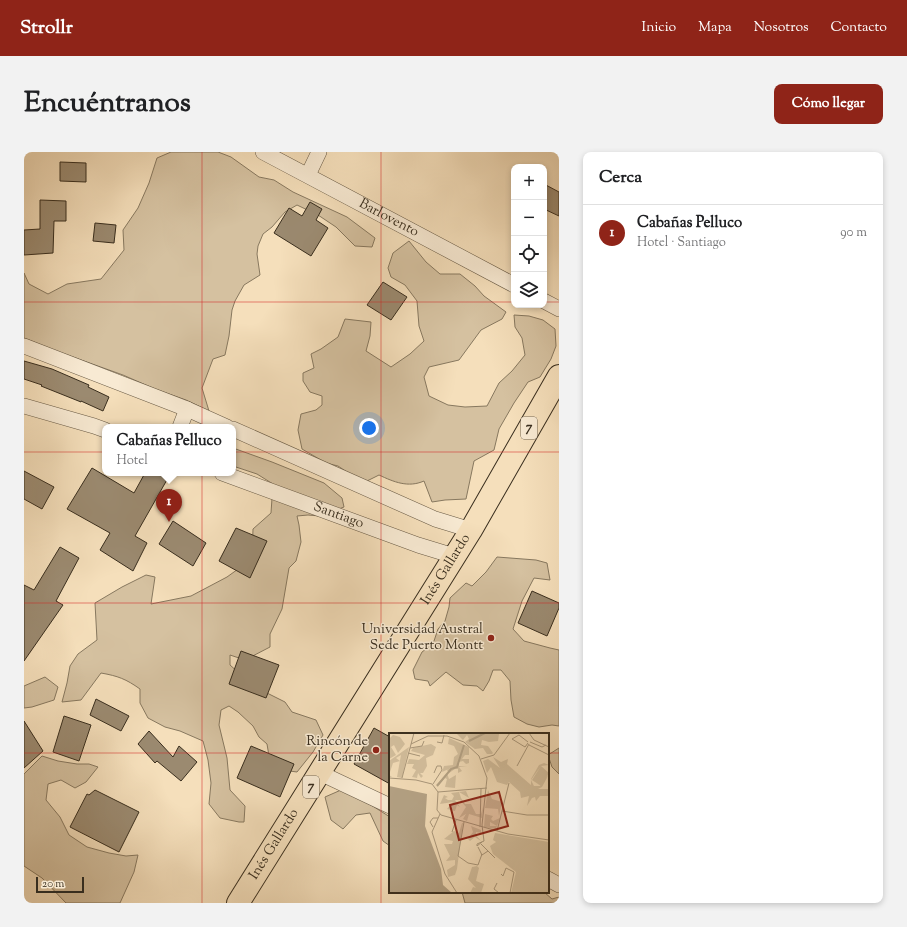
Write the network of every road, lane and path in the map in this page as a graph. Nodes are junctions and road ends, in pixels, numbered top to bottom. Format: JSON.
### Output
{"nodes":[{"id":1,"x":262,"y":152,"type":"edge"},
{"id":2,"x":319,"y":152,"type":"edge"},
{"id":3,"x":308,"y":176,"type":"junction"},
{"id":4,"x":511,"y":283,"type":"edge"},
{"id":5,"x":547,"y":303,"type":"edge"},
{"id":6,"x":559,"y":309,"type":"edge"},
{"id":7,"x":24,"y":346,"type":"edge"},
{"id":8,"x":559,"y":376,"type":"edge"},
{"id":9,"x":24,"y":406,"type":"edge"},
{"id":10,"x":187,"y":409,"type":"junction"},
{"id":11,"x":181,"y":424,"type":"edge"},
{"id":12,"x":220,"y":424,"type":"edge"},
{"id":13,"x":102,"y":429,"type":"edge"},
{"id":14,"x":236,"y":431,"type":"edge"},
{"id":15,"x":230,"y":476,"type":"edge"},
{"id":16,"x":471,"y":530,"type":"junction"},
{"id":17,"x":454,"y":556,"type":"junction"},
{"id":18,"x":320,"y":773,"type":"junction"},
{"id":19,"x":389,"y":806,"type":"edge"},
{"id":20,"x":549,"y":880,"type":"edge"},
{"id":21,"x":559,"y":885,"type":"edge"},
{"id":22,"x":238,"y":903,"type":"edge"}],
"edges":[{"from":1,"to":3,"type":"street","name":"Barlovento"},
{"from":2,"to":3,"type":"street"},
{"from":3,"to":4,"type":"street","name":"Barlovento"},
{"from":5,"to":6,"type":"street"},
{"from":7,"to":10,"type":"street"},
{"from":8,"to":16,"type":"highway","name":"Inés Gallardo","number":"7"},
{"from":9,"to":13,"type":"street"},
{"from":10,"to":11,"type":"street"},
{"from":10,"to":12,"type":"street"},
{"from":14,"to":16,"type":"street"},
{"from":15,"to":17,"type":"street","name":"Santiago"},
{"from":16,"to":17,"type":"highway","name":"Inés Gallardo","number":"7"},
{"from":17,"to":18,"type":"highway","name":"Inés Gallardo","number":"7"},
{"from":18,"to":19,"type":"street"},
{"from":18,"to":22,"type":"highway","name":"Inés Gallardo","number":"7"},
{"from":20,"to":21,"type":"street"}]}
